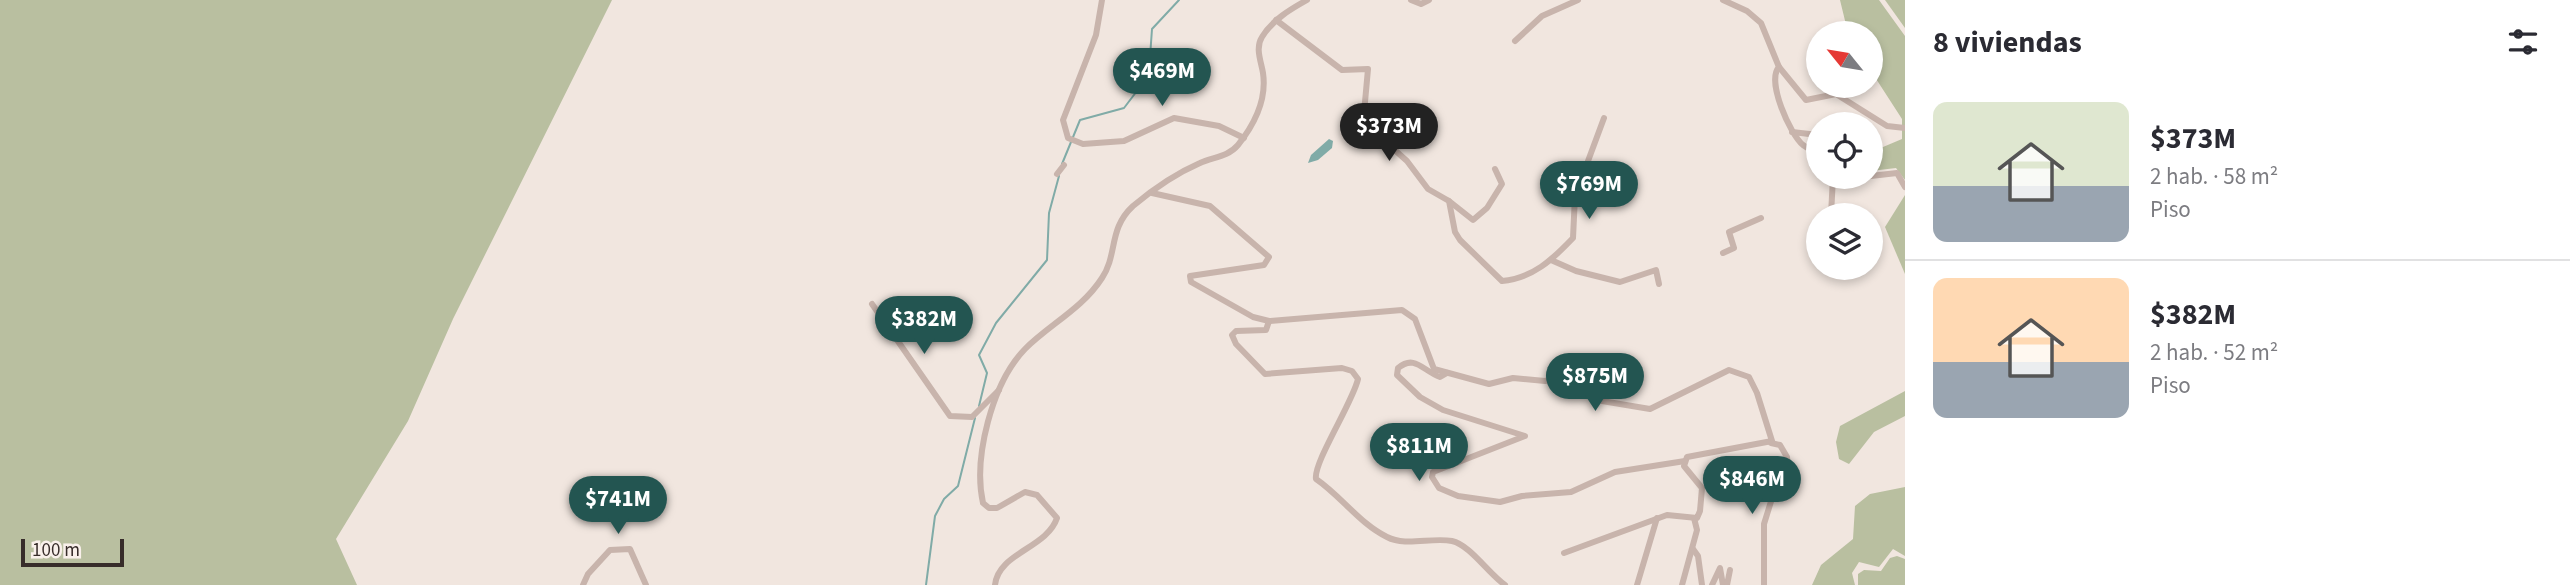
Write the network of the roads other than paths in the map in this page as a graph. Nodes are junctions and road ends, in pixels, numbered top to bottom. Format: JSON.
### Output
{"nodes":[{"id":1,"x":1102,"y":0,"type":"edge"},
{"id":2,"x":1307,"y":0,"type":"edge"},
{"id":3,"x":1411,"y":0,"type":"edge"},
{"id":4,"x":1429,"y":0,"type":"edge"},
{"id":5,"x":1578,"y":0,"type":"edge"},
{"id":6,"x":1723,"y":0,"type":"edge"},
{"id":7,"x":1276,"y":20,"type":"junction"},
{"id":8,"x":1515,"y":41,"type":"dead end"},
{"id":9,"x":1779,"y":67,"type":"junction"},
{"id":10,"x":1604,"y":118,"type":"dead end"},
{"id":11,"x":1905,"y":128,"type":"edge"},
{"id":12,"x":1792,"y":132,"type":"junction"},
{"id":13,"x":1806,"y":134,"type":"edge"},
{"id":14,"x":1244,"y":138,"type":"junction"},
{"id":15,"x":1806,"y":147,"type":"edge"},
{"id":16,"x":1064,"y":164,"type":"dead end"},
{"id":17,"x":1495,"y":169,"type":"dead end"},
{"id":18,"x":1057,"y":174,"type":"dead end"},
{"id":19,"x":1883,"y":175,"type":"edge"},
{"id":20,"x":1905,"y":187,"type":"edge"},
{"id":21,"x":1152,"y":193,"type":"junction"},
{"id":22,"x":1449,"y":201,"type":"junction"},
{"id":23,"x":1761,"y":218,"type":"dead end"},
{"id":24,"x":1723,"y":253,"type":"dead end"},
{"id":25,"x":1551,"y":260,"type":"junction"},
{"id":26,"x":1659,"y":284,"type":"dead end"},
{"id":27,"x":872,"y":304,"type":"dead end"},
{"id":28,"x":1269,"y":321,"type":"junction"},
{"id":29,"x":1447,"y":373,"type":"junction"},
{"id":30,"x":1001,"y":388,"type":"junction"},
{"id":31,"x":1771,"y":443,"type":"junction"},
{"id":32,"x":1685,"y":461,"type":"junction"},
{"id":33,"x":1657,"y":518,"type":"junction"},
{"id":34,"x":1694,"y":518,"type":"junction"},
{"id":35,"x":1693,"y":549,"type":"junction"},
{"id":36,"x":1564,"y":553,"type":"dead end"},
{"id":37,"x":1730,"y":570,"type":"dead end"},
{"id":38,"x":583,"y":585,"type":"edge"},
{"id":39,"x":646,"y":585,"type":"edge"},
{"id":40,"x":995,"y":585,"type":"edge"},
{"id":41,"x":1505,"y":585,"type":"edge"},
{"id":42,"x":1637,"y":585,"type":"edge"},
{"id":43,"x":1682,"y":585,"type":"edge"},
{"id":44,"x":1702,"y":585,"type":"edge"},
{"id":45,"x":1712,"y":585,"type":"edge"},
{"id":46,"x":1725,"y":585,"type":"edge"},
{"id":47,"x":1764,"y":585,"type":"edge"}],
"edges":[{"from":1,"to":14,"type":"street"},
{"from":2,"to":7,"type":"street"},
{"from":3,"to":4,"type":"street"},
{"from":5,"to":8,"type":"street"},
{"from":6,"to":9,"type":"street"},
{"from":7,"to":14,"type":"street"},
{"from":7,"to":22,"type":"street"},
{"from":9,"to":11,"type":"street"},
{"from":9,"to":12,"type":"street"},
{"from":10,"to":25,"type":"street"},
{"from":12,"to":13,"type":"street"},
{"from":12,"to":15,"type":"street"},
{"from":14,"to":21,"type":"street"},
{"from":16,"to":18,"type":"street"},
{"from":17,"to":22,"type":"street"},
{"from":19,"to":20,"type":"street"},
{"from":21,"to":28,"type":"street"},
{"from":21,"to":30,"type":"street"},
{"from":22,"to":25,"type":"street"},
{"from":23,"to":24,"type":"street"},
{"from":25,"to":26,"type":"street"},
{"from":27,"to":30,"type":"street"},
{"from":28,"to":29,"type":"street"},
{"from":28,"to":41,"type":"street"},
{"from":29,"to":31,"type":"street"},
{"from":29,"to":32,"type":"street"},
{"from":30,"to":40,"type":"street"},
{"from":31,"to":32,"type":"street"},
{"from":31,"to":47,"type":"street"},
{"from":32,"to":34,"type":"street"},
{"from":33,"to":34,"type":"street"},
{"from":33,"to":36,"type":"street"},
{"from":33,"to":42,"type":"street"},
{"from":34,"to":35,"type":"street"},
{"from":35,"to":43,"type":"street"},
{"from":35,"to":44,"type":"street"},
{"from":37,"to":46,"type":"street"},
{"from":38,"to":39,"type":"street"},
{"from":45,"to":46,"type":"street"}]}
